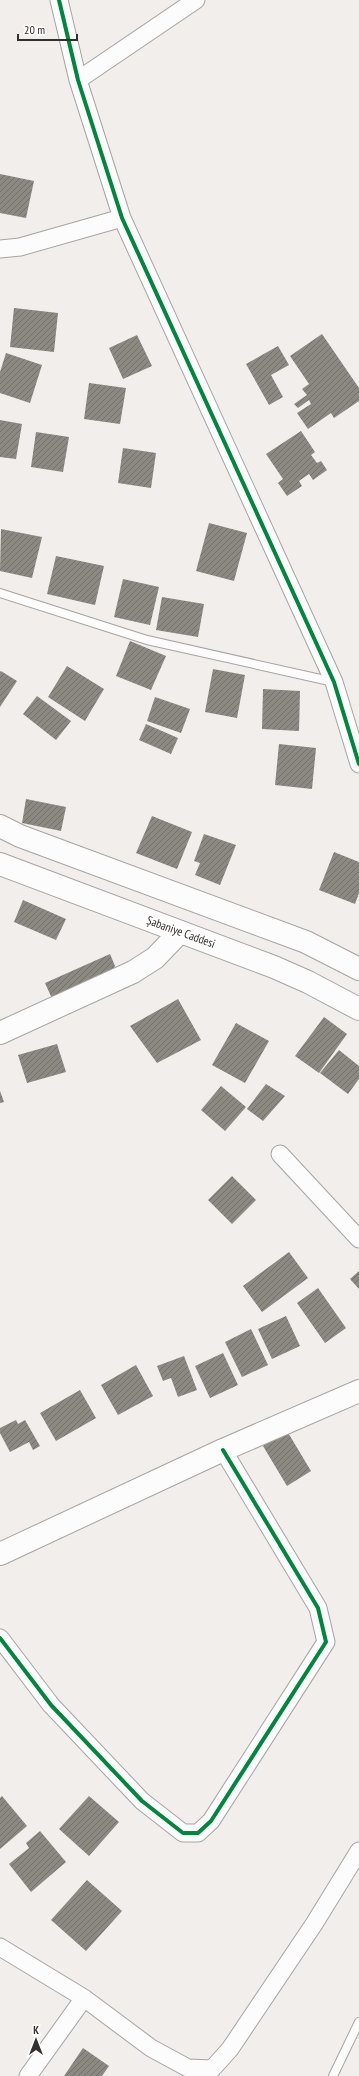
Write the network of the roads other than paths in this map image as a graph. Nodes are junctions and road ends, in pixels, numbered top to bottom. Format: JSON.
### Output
{"nodes":[{"id":1,"x":59,"y":0,"type":"edge"},
{"id":2,"x":196,"y":0,"type":"edge"},
{"id":3,"x":78,"y":80,"type":"junction"},
{"id":4,"x":122,"y":218,"type":"junction"},
{"id":5,"x":0,"y":249,"type":"edge"},
{"id":6,"x":0,"y":593,"type":"edge"},
{"id":7,"x":334,"y":682,"type":"junction"},
{"id":8,"x":359,"y":764,"type":"edge"},
{"id":9,"x":0,"y":826,"type":"edge"},
{"id":10,"x":0,"y":864,"type":"edge"},
{"id":11,"x":180,"y":932,"type":"junction"},
{"id":12,"x":359,"y":970,"type":"edge"},
{"id":13,"x":359,"y":1009,"type":"edge"},
{"id":14,"x":0,"y":1033,"type":"edge"},
{"id":15,"x":280,"y":1154,"type":"dead end"},
{"id":16,"x":359,"y":1239,"type":"edge"},
{"id":17,"x":359,"y":1391,"type":"edge"},
{"id":18,"x":223,"y":1450,"type":"junction"},
{"id":19,"x":0,"y":1554,"type":"edge"},
{"id":20,"x":0,"y":1638,"type":"edge"},
{"id":21,"x":359,"y":1851,"type":"edge"},
{"id":22,"x":0,"y":1947,"type":"edge"},
{"id":23,"x":84,"y":1998,"type":"junction"},
{"id":24,"x":359,"y":2022,"type":"edge"},
{"id":25,"x":28,"y":2076,"type":"edge"},
{"id":26,"x":333,"y":2076,"type":"edge"}],
"edges":[{"from":1,"to":3,"type":"street"},
{"from":2,"to":3,"type":"street"},
{"from":3,"to":4,"type":"street"},
{"from":4,"to":5,"type":"street"},
{"from":4,"to":7,"type":"street"},
{"from":6,"to":7,"type":"lane"},
{"from":7,"to":8,"type":"street"},
{"from":9,"to":12,"type":"main road"},
{"from":10,"to":11,"type":"main road","name":"Şabaniye Caddesi"},
{"from":11,"to":13,"type":"main road","name":"Şabaniye Caddesi"},
{"from":11,"to":14,"type":"main road"},
{"from":15,"to":16,"type":"street"},
{"from":17,"to":18,"type":"main road"},
{"from":18,"to":19,"type":"main road"},
{"from":18,"to":20,"type":"street"},
{"from":21,"to":23,"type":"street"},
{"from":22,"to":23,"type":"street"},
{"from":23,"to":25,"type":"street"},
{"from":24,"to":26,"type":"lane"}]}
